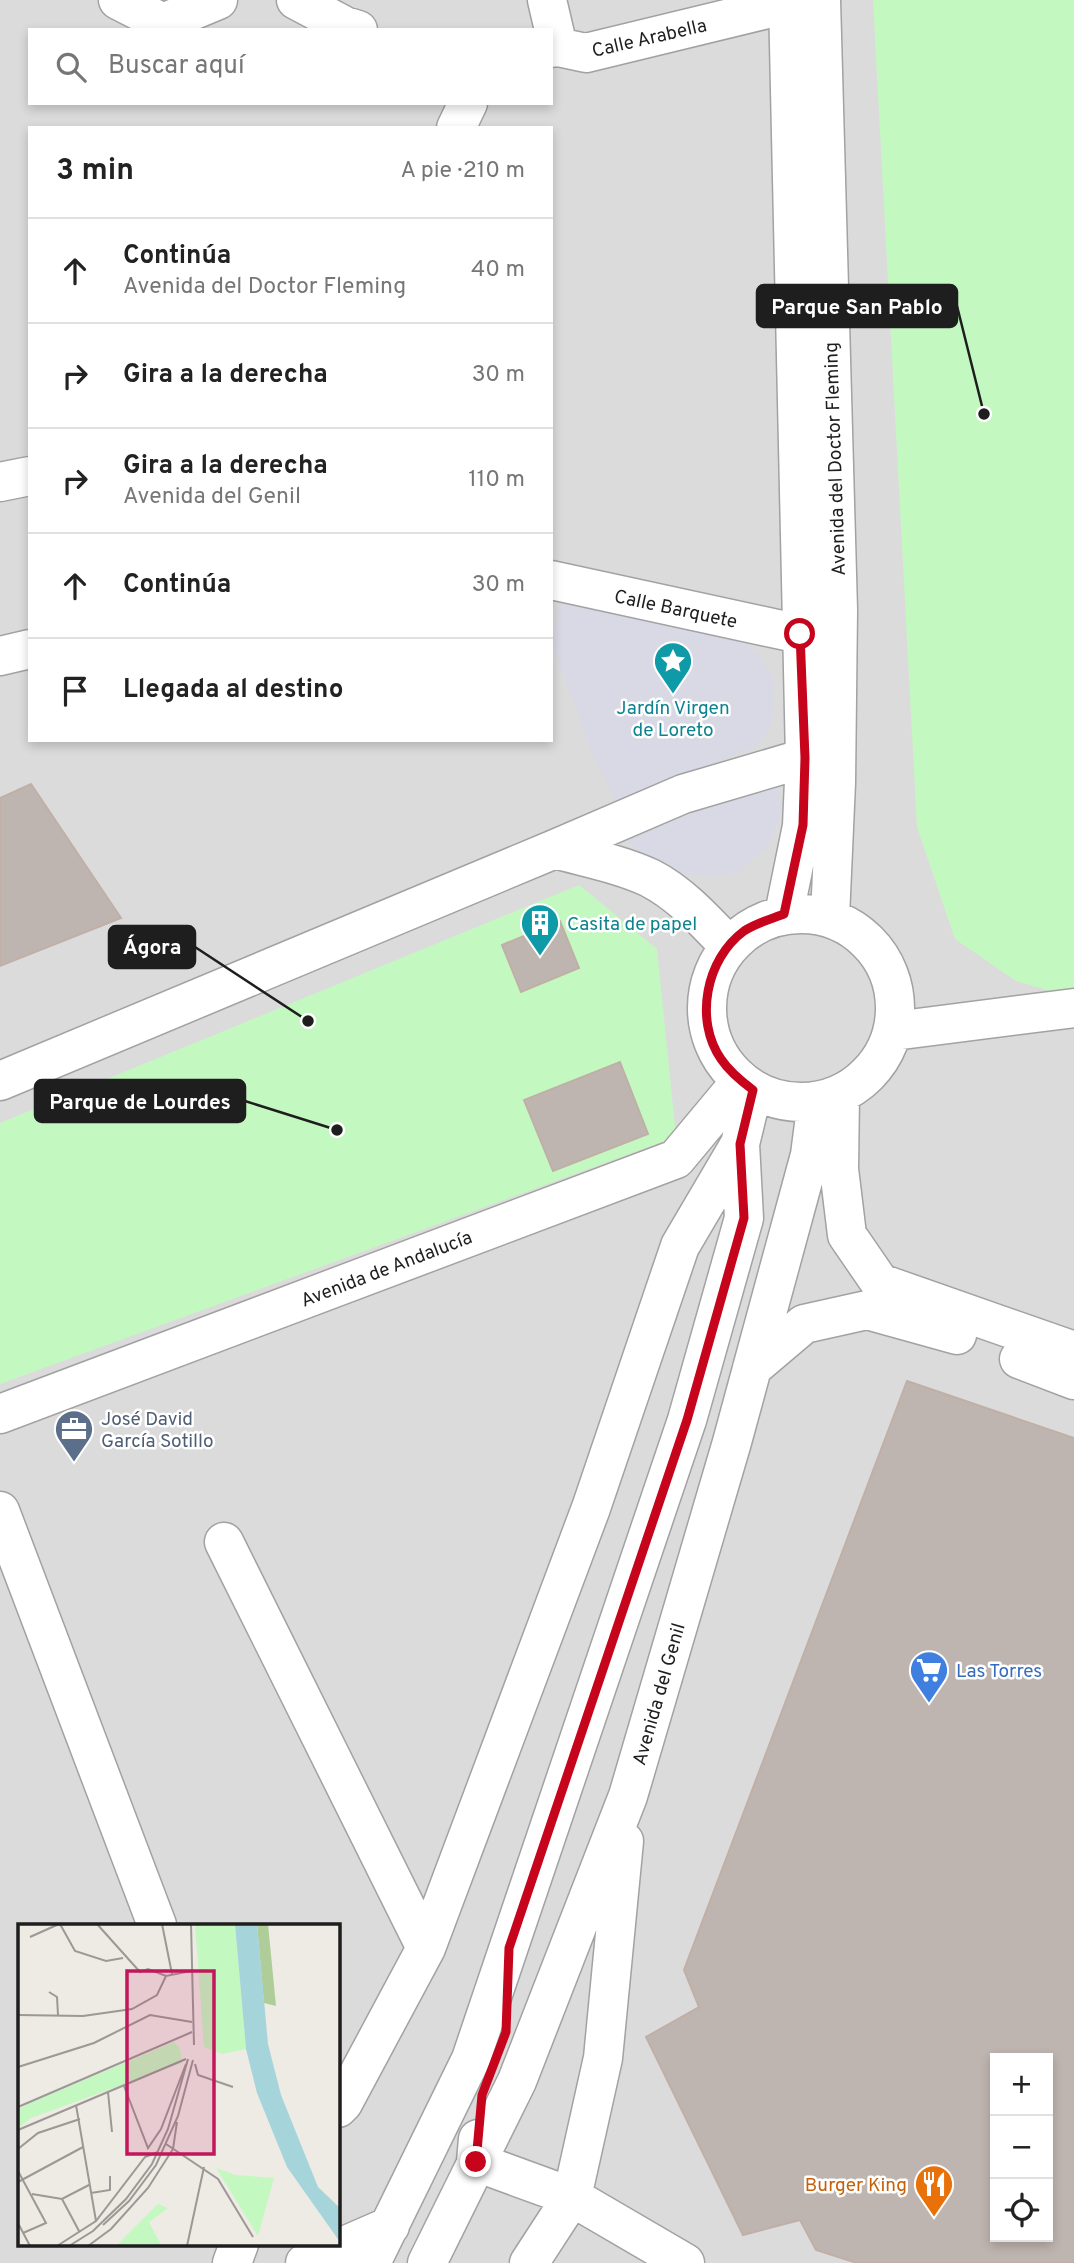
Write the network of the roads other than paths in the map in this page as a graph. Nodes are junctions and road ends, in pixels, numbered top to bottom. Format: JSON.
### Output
{"nodes":[{"id":1,"x":118,"y":0,"type":"edge"},
{"id":2,"x":218,"y":0,"type":"edge"},
{"id":3,"x":296,"y":0,"type":"edge"},
{"id":4,"x":547,"y":0,"type":"edge"},
{"id":5,"x":799,"y":1,"type":"edge"},
{"id":6,"x":352,"y":28,"type":"edge"},
{"id":7,"x":552,"y":28,"type":"edge"},
{"id":8,"x":555,"y":48,"type":"edge"},
{"id":9,"x":467,"y":105,"type":"edge"},
{"id":10,"x":457,"y":126,"type":"edge"},
{"id":11,"x":28,"y":476,"type":"edge"},
{"id":12,"x":0,"y":482,"type":"edge"},
{"id":13,"x":553,"y":580,"type":"edge"},
{"id":14,"x":800,"y":634,"type":"junction"},
{"id":15,"x":28,"y":649,"type":"edge"},
{"id":16,"x":0,"y":656,"type":"edge"},
{"id":17,"x":805,"y":758,"type":"junction"},
{"id":18,"x":555,"y":849,"type":"junction"},
{"id":19,"x":784,"y":914,"type":"junction"},
{"id":20,"x":830,"y":917,"type":"junction"},
{"id":21,"x":729,"y":946,"type":"junction"},
{"id":22,"x":1074,"y":1008,"type":"edge"},
{"id":23,"x":894,"y":1031,"type":"junction"},
{"id":24,"x":0,"y":1081,"type":"edge"},
{"id":25,"x":747,"y":1085,"type":"junction"},
{"id":26,"x":828,"y":1098,"type":"junction"},
{"id":27,"x":740,"y":1144,"type":"junction"},
{"id":28,"x":1074,"y":1351,"type":"edge"},
{"id":29,"x":752,"y":1368,"type":"junction"},
{"id":30,"x":1074,"y":1380,"type":"edge"},
{"id":31,"x":0,"y":1414,"type":"edge"},
{"id":32,"x":0,"y":1511,"type":"edge"},
{"id":33,"x":224,"y":1542,"type":"dead end"},
{"id":34,"x":628,"y":1796,"type":"junction"},
{"id":35,"x":157,"y":1924,"type":"edge"},
{"id":36,"x":426,"y":1948,"type":"junction"},
{"id":37,"x":509,"y":1948,"type":"junction"},
{"id":38,"x":340,"y":2106,"type":"edge"},
{"id":39,"x":476,"y":2162,"type":"junction"},
{"id":40,"x":572,"y":2197,"type":"junction"},
{"id":41,"x":390,"y":2226,"type":"junction"},
{"id":42,"x":238,"y":2246,"type":"edge"},
{"id":43,"x":232,"y":2263,"type":"edge"},
{"id":44,"x":305,"y":2263,"type":"edge"},
{"id":45,"x":371,"y":2263,"type":"edge"},
{"id":46,"x":426,"y":2263,"type":"edge"},
{"id":47,"x":529,"y":2263,"type":"edge"},
{"id":48,"x":685,"y":2263,"type":"edge"}],
"edges":[{"from":1,"to":2,"type":"street"},
{"from":3,"to":6,"type":"street"},
{"from":4,"to":7,"type":"street"},
{"from":5,"to":8,"type":"street","name":"Calle Arabella"},
{"from":5,"to":14,"type":"street","name":"Avenida del Doctor Fleming"},
{"from":5,"to":20,"type":"street","name":"Avenida del Doctor Fleming"},
{"from":9,"to":10,"type":"street"},
{"from":11,"to":12,"type":"street"},
{"from":13,"to":14,"type":"street","name":"Calle Barquete"},
{"from":14,"to":17,"type":"street","name":"Avenida del Doctor Fleming"},
{"from":15,"to":16,"type":"street"},
{"from":17,"to":18,"type":"street"},
{"from":17,"to":19,"type":"street","name":"Avenida del Doctor Fleming"},
{"from":18,"to":21,"type":"street"},
{"from":18,"to":24,"type":"street"},
{"from":19,"to":20,"type":"street"},
{"from":19,"to":21,"type":"street"},
{"from":20,"to":23,"type":"street"},
{"from":21,"to":25,"type":"street"},
{"from":22,"to":23,"type":"street"},
{"from":23,"to":26,"type":"street"},
{"from":25,"to":26,"type":"street"},
{"from":25,"to":27,"type":"street"},
{"from":25,"to":31,"type":"street","name":"Avenida de Andalucía"},
{"from":26,"to":28,"type":"street"},
{"from":26,"to":29,"type":"street","name":"Avenida del Genil"},
{"from":27,"to":36,"type":"street"},
{"from":27,"to":37,"type":"street"},
{"from":29,"to":30,"type":"street"},
{"from":29,"to":34,"type":"street","name":"Avenida del Genil"},
{"from":32,"to":35,"type":"street"},
{"from":33,"to":36,"type":"street"},
{"from":34,"to":39,"type":"street","name":"Avenida del Genil"},
{"from":34,"to":40,"type":"street"},
{"from":36,"to":38,"type":"street"},
{"from":37,"to":39,"type":"street"},
{"from":37,"to":41,"type":"street"},
{"from":39,"to":40,"type":"street"},
{"from":39,"to":46,"type":"street","name":"Avenida del Genil"},
{"from":40,"to":47,"type":"street"},
{"from":40,"to":48,"type":"street"},
{"from":41,"to":44,"type":"street"},
{"from":41,"to":45,"type":"street"},
{"from":42,"to":43,"type":"street"}]}
